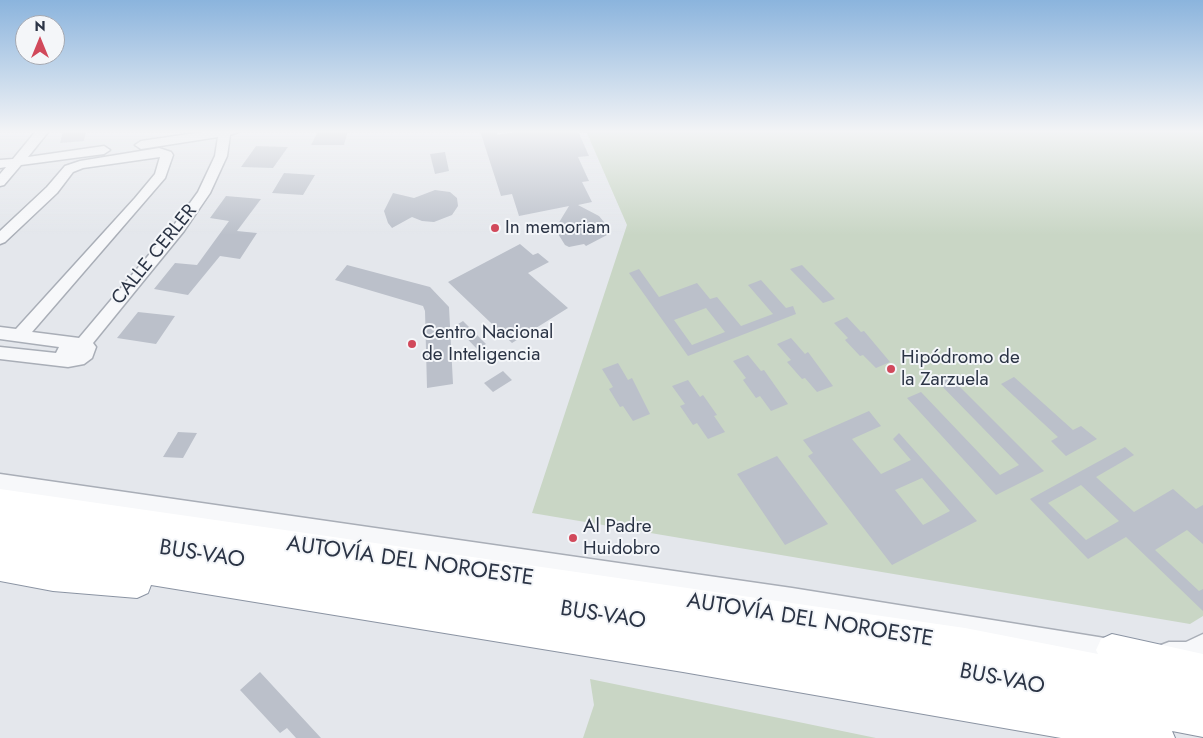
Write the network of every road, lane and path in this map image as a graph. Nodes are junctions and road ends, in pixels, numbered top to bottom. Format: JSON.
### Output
{"nodes":[{"id":1,"x":15,"y":165,"type":"edge"},
{"id":2,"x":79,"y":165,"type":"edge"},
{"id":3,"x":164,"y":165,"type":"edge"},
{"id":4,"x":217,"y":165,"type":"edge"},
{"id":5,"x":0,"y":182,"type":"edge"},
{"id":6,"x":0,"y":239,"type":"edge"},
{"id":7,"x":0,"y":333,"type":"edge"},
{"id":8,"x":19,"y":336,"type":"junction"},
{"id":9,"x":81,"y":344,"type":"junction"},
{"id":10,"x":0,"y":353,"type":"edge"},
{"id":11,"x":0,"y":482,"type":"edge"},
{"id":12,"x":0,"y":502,"type":"edge"},
{"id":13,"x":0,"y":524,"type":"edge"},
{"id":14,"x":0,"y":547,"type":"edge"},
{"id":15,"x":0,"y":567,"type":"edge"},
{"id":16,"x":342,"y":600,"type":"junction"},
{"id":17,"x":1203,"y":645,"type":"edge"},
{"id":18,"x":1112,"y":650,"type":"junction"},
{"id":19,"x":1203,"y":670,"type":"edge"},
{"id":20,"x":1203,"y":690,"type":"edge"},
{"id":21,"x":1203,"y":720,"type":"edge"},
{"id":22,"x":1085,"y":726,"type":"junction"},
{"id":23,"x":1130,"y":738,"type":"edge"},
{"id":24,"x":1158,"y":738,"type":"edge"}],
"edges":[{"from":1,"to":5,"type":"street"},
{"from":2,"to":6,"type":"street"},
{"from":3,"to":8,"type":"street"},
{"from":4,"to":9,"type":"street","name":"CALLE CERLER"},
{"from":7,"to":8,"type":"street"},
{"from":8,"to":9,"type":"street"},
{"from":9,"to":10,"type":"street","name":"CALLE CERLER"},
{"from":11,"to":18,"type":"street"},
{"from":12,"to":20,"type":"highway","name":"AUTOVÍA DEL NOROESTE"},
{"from":13,"to":21,"type":"highway","name":"BUS-VAO"},
{"from":14,"to":16,"type":"highway"},
{"from":15,"to":16,"type":"highway"},
{"from":16,"to":22,"type":"highway"},
{"from":17,"to":18,"type":"street"},
{"from":18,"to":19,"type":"highway"},
{"from":22,"to":23,"type":"highway"},
{"from":22,"to":24,"type":"highway"}]}
